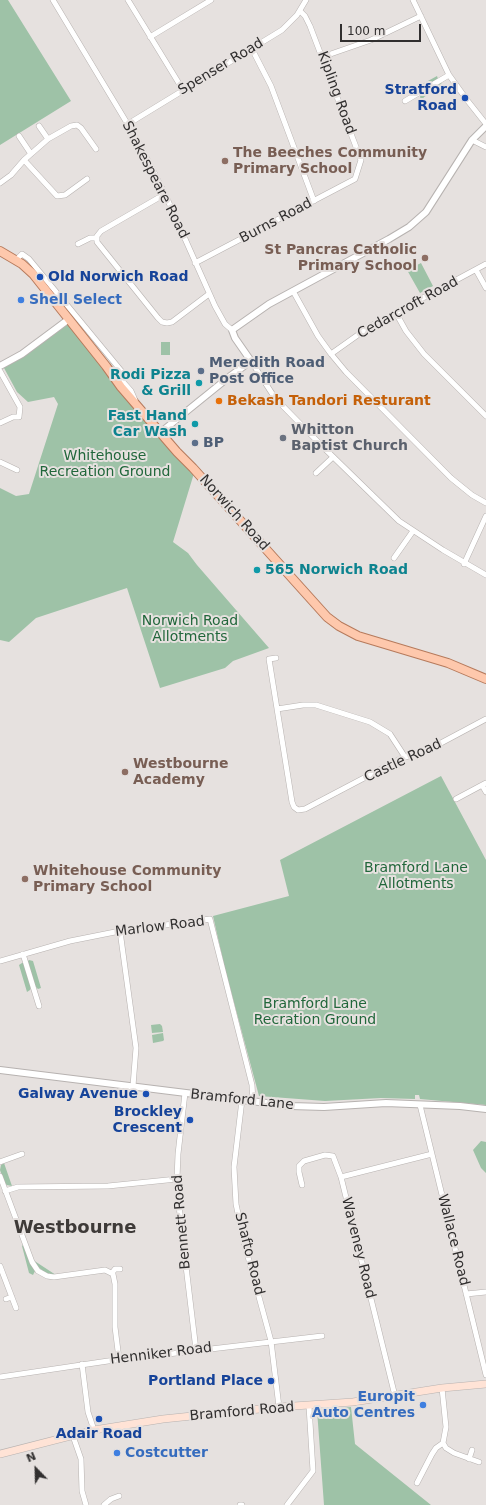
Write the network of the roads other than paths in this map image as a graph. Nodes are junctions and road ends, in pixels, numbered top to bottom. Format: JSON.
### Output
{"nodes":[{"id":1,"x":53,"y":0,"type":"edge"},
{"id":2,"x":128,"y":0,"type":"edge"},
{"id":3,"x":211,"y":0,"type":"edge"},
{"id":4,"x":306,"y":0,"type":"edge"},
{"id":5,"x":413,"y":0,"type":"edge"},
{"id":6,"x":300,"y":11,"type":"junction"},
{"id":7,"x":421,"y":16,"type":"junction"},
{"id":8,"x":150,"y":37,"type":"junction"},
{"id":9,"x":252,"y":49,"type":"junction"},
{"id":10,"x":322,"y":57,"type":"junction"},
{"id":11,"x":449,"y":75,"type":"junction"},
{"id":12,"x":183,"y":90,"type":"junction"},
{"id":13,"x":405,"y":101,"type":"dead end"},
{"id":14,"x":128,"y":124,"type":"junction"},
{"id":15,"x":486,"y":125,"type":"edge"},
{"id":16,"x":39,"y":126,"type":"dead end"},
{"id":17,"x":19,"y":136,"type":"dead end"},
{"id":18,"x":48,"y":139,"type":"junction"},
{"id":19,"x":472,"y":140,"type":"junction"},
{"id":20,"x":486,"y":147,"type":"edge"},
{"id":21,"x":96,"y":149,"type":"dead end"},
{"id":22,"x":32,"y":154,"type":"junction"},
{"id":23,"x":24,"y":160,"type":"junction"},
{"id":24,"x":356,"y":177,"type":"joint"},
{"id":25,"x":87,"y":179,"type":"dead end"},
{"id":26,"x":0,"y":183,"type":"edge"},
{"id":27,"x":165,"y":194,"type":"junction"},
{"id":28,"x":314,"y":201,"type":"junction"},
{"id":29,"x":96,"y":238,"type":"junction"},
{"id":30,"x":78,"y":244,"type":"dead end"},
{"id":31,"x":0,"y":251,"type":"edge"},
{"id":32,"x":16,"y":260,"type":"junction"},
{"id":33,"x":196,"y":263,"type":"junction"},
{"id":34,"x":486,"y":264,"type":"edge"},
{"id":35,"x":476,"y":270,"type":"junction"},
{"id":36,"x":486,"y":288,"type":"edge"},
{"id":37,"x":293,"y":291,"type":"junction"},
{"id":38,"x":210,"y":294,"type":"junction"},
{"id":39,"x":396,"y":313,"type":"junction"},
{"id":40,"x":69,"y":319,"type":"junction"},
{"id":41,"x":232,"y":330,"type":"junction"},
{"id":42,"x":331,"y":354,"type":"junction"},
{"id":43,"x":251,"y":362,"type":"junction"},
{"id":44,"x":0,"y":366,"type":"edge"},
{"id":45,"x":0,"y":371,"type":"edge"},
{"id":46,"x":117,"y":378,"type":"junction"},
{"id":47,"x":138,"y":406,"type":"junction"},
{"id":48,"x":486,"y":416,"type":"edge"},
{"id":49,"x":0,"y":424,"type":"edge"},
{"id":50,"x":161,"y":432,"type":"junction"},
{"id":51,"x":333,"y":457,"type":"junction"},
{"id":52,"x":0,"y":462,"type":"edge"},
{"id":53,"x":17,"y":470,"type":"dead end"},
{"id":54,"x":316,"y":473,"type":"dead end"},
{"id":55,"x":486,"y":503,"type":"edge"},
{"id":56,"x":486,"y":516,"type":"edge"},
{"id":57,"x":413,"y":531,"type":"junction"},
{"id":58,"x":394,"y":558,"type":"dead end"},
{"id":59,"x":464,"y":564,"type":"junction"},
{"id":60,"x":486,"y":575,"type":"edge"},
{"id":61,"x":276,"y":658,"type":"dead end"},
{"id":62,"x":486,"y":679,"type":"edge"},
{"id":63,"x":277,"y":709,"type":"junction"},
{"id":64,"x":486,"y":719,"type":"edge"},
{"id":65,"x":405,"y":757,"type":"junction"},
{"id":66,"x":484,"y":784,"type":"edge"},
{"id":67,"x":486,"y":792,"type":"edge"},
{"id":68,"x":456,"y":799,"type":"dead end"},
{"id":69,"x":120,"y":932,"type":"junction"},
{"id":70,"x":23,"y":954,"type":"junction"},
{"id":71,"x":0,"y":961,"type":"edge"},
{"id":72,"x":39,"y":1006,"type":"dead end"},
{"id":73,"x":0,"y":1070,"type":"edge"},
{"id":74,"x":133,"y":1086,"type":"junction"},
{"id":75,"x":185,"y":1093,"type":"junction"},
{"id":76,"x":242,"y":1100,"type":"junction"},
{"id":77,"x":252,"y":1101,"type":"junction"},
{"id":78,"x":420,"y":1105,"type":"junction"},
{"id":79,"x":486,"y":1109,"type":"edge"},
{"id":80,"x":22,"y":1154,"type":"dead end"},
{"id":81,"x":432,"y":1154,"type":"junction"},
{"id":82,"x":0,"y":1162,"type":"edge"},
{"id":83,"x":0,"y":1176,"type":"edge"},
{"id":84,"x":340,"y":1177,"type":"junction"},
{"id":85,"x":177,"y":1179,"type":"junction"},
{"id":86,"x":302,"y":1185,"type":"dead end"},
{"id":87,"x":5,"y":1191,"type":"junction"},
{"id":88,"x":23,"y":1239,"type":"junction"},
{"id":89,"x":16,"y":1242,"type":"dead end"},
{"id":90,"x":0,"y":1266,"type":"edge"},
{"id":91,"x":120,"y":1269,"type":"dead end"},
{"id":92,"x":112,"y":1273,"type":"junction"},
{"id":93,"x":486,"y":1292,"type":"edge"},
{"id":94,"x":466,"y":1294,"type":"junction"},
{"id":95,"x":12,"y":1297,"type":"junction"},
{"id":96,"x":6,"y":1299,"type":"dead end"},
{"id":97,"x":16,"y":1308,"type":"dead end"},
{"id":98,"x":322,"y":1336,"type":"dead end"},
{"id":99,"x":271,"y":1341,"type":"junction"},
{"id":100,"x":196,"y":1350,"type":"junction"},
{"id":101,"x":119,"y":1359,"type":"junction"},
{"id":102,"x":82,"y":1364,"type":"junction"},
{"id":103,"x":486,"y":1375,"type":"edge"},
{"id":104,"x":0,"y":1377,"type":"edge"},
{"id":105,"x":486,"y":1384,"type":"edge"},
{"id":106,"x":442,"y":1388,"type":"junction"},
{"id":107,"x":395,"y":1396,"type":"junction"},
{"id":108,"x":309,"y":1406,"type":"junction"},
{"id":109,"x":279,"y":1407,"type":"junction"},
{"id":110,"x":94,"y":1430,"type":"junction"},
{"id":111,"x":73,"y":1436,"type":"junction"},
{"id":112,"x":443,"y":1443,"type":"junction"},
{"id":113,"x":472,"y":1450,"type":"dead end"},
{"id":114,"x":0,"y":1454,"type":"edge"},
{"id":115,"x":469,"y":1459,"type":"junction"},
{"id":116,"x":479,"y":1462,"type":"dead end"},
{"id":117,"x":417,"y":1483,"type":"dead end"},
{"id":118,"x":119,"y":1496,"type":"dead end"},
{"id":119,"x":86,"y":1505,"type":"edge"},
{"id":120,"x":104,"y":1505,"type":"edge"},
{"id":121,"x":287,"y":1505,"type":"edge"}],
"edges":[{"from":1,"to":14,"type":"street","name":"Shakespeare Road"},
{"from":2,"to":8,"type":"street"},
{"from":3,"to":8,"type":"street"},
{"from":4,"to":6,"type":"street","name":"Spenser Road"},
{"from":5,"to":7,"type":"street"},
{"from":6,"to":9,"type":"street","name":"Spenser Road"},
{"from":6,"to":10,"type":"street","name":"Kipling Road"},
{"from":7,"to":10,"type":"street"},
{"from":7,"to":11,"type":"street"},
{"from":8,"to":12,"type":"street"},
{"from":9,"to":12,"type":"street","name":"Spenser Road"},
{"from":9,"to":28,"type":"street"},
{"from":10,"to":24,"type":"street","name":"Kipling Road"},
{"from":11,"to":13,"type":"street"},
{"from":11,"to":15,"type":"street"},
{"from":12,"to":14,"type":"street","name":"Spenser Road"},
{"from":14,"to":27,"type":"street","name":"Shakespeare Road"},
{"from":15,"to":19,"type":"street"},
{"from":16,"to":18,"type":"street"},
{"from":17,"to":22,"type":"street"},
{"from":18,"to":21,"type":"street"},
{"from":18,"to":22,"type":"street"},
{"from":19,"to":20,"type":"street"},
{"from":19,"to":37,"type":"street"},
{"from":22,"to":23,"type":"street"},
{"from":23,"to":25,"type":"street"},
{"from":23,"to":26,"type":"street"},
{"from":24,"to":28,"type":"street","name":"Burns Road"},
{"from":27,"to":29,"type":"street"},
{"from":27,"to":33,"type":"street","name":"Shakespeare Road"},
{"from":28,"to":33,"type":"street","name":"Burns Road"},
{"from":29,"to":30,"type":"street"},
{"from":29,"to":38,"type":"street"},
{"from":31,"to":32,"type":"main road","name":"Norwich Road"},
{"from":32,"to":40,"type":"main road","name":"Norwich Road"},
{"from":32,"to":46,"type":"street","name":"Norwich Road"},
{"from":33,"to":38,"type":"street","name":"Shakespeare Road"},
{"from":34,"to":35,"type":"street","name":"Cedarcroft Road"},
{"from":35,"to":36,"type":"street"},
{"from":35,"to":39,"type":"street","name":"Cedarcroft Road"},
{"from":37,"to":41,"type":"street"},
{"from":37,"to":42,"type":"street"},
{"from":38,"to":41,"type":"street","name":"Shakespeare Road"},
{"from":39,"to":42,"type":"street","name":"Cedarcroft Road"},
{"from":39,"to":48,"type":"street"},
{"from":40,"to":44,"type":"street"},
{"from":40,"to":46,"type":"main road","name":"Norwich Road"},
{"from":41,"to":43,"type":"street","name":"Shakespeare Road"},
{"from":42,"to":55,"type":"street"},
{"from":43,"to":50,"type":"street"},
{"from":43,"to":51,"type":"street"},
{"from":45,"to":49,"type":"street"},
{"from":46,"to":47,"type":"main road","name":"Norwich Road"},
{"from":46,"to":47,"type":"street","name":"Norwich Road"},
{"from":47,"to":50,"type":"main road","name":"Norwich Road"},
{"from":50,"to":62,"type":"main road","name":"Norwich Road"},
{"from":51,"to":54,"type":"street"},
{"from":51,"to":57,"type":"street"},
{"from":52,"to":53,"type":"street"},
{"from":56,"to":59,"type":"street"},
{"from":57,"to":58,"type":"street"},
{"from":57,"to":59,"type":"street"},
{"from":59,"to":60,"type":"street"},
{"from":61,"to":63,"type":"street"},
{"from":63,"to":65,"type":"street"},
{"from":63,"to":65,"type":"street","name":"Castle Road"},
{"from":64,"to":65,"type":"street","name":"Castle Road"},
{"from":66,"to":67,"type":"street"},
{"from":66,"to":68,"type":"street"},
{"from":69,"to":70,"type":"street","name":"Marlow Road"},
{"from":69,"to":74,"type":"street"},
{"from":69,"to":77,"type":"street","name":"Marlow Road"},
{"from":70,"to":71,"type":"street","name":"Marlow Road"},
{"from":70,"to":72,"type":"street"},
{"from":73,"to":74,"type":"street","name":"Bramford Lane"},
{"from":74,"to":75,"type":"street","name":"Bramford Lane"},
{"from":75,"to":76,"type":"street","name":"Bramford Lane"},
{"from":75,"to":85,"type":"street","name":"Bennett Road"},
{"from":76,"to":77,"type":"street","name":"Bramford Lane"},
{"from":76,"to":99,"type":"street","name":"Shafto Road"},
{"from":77,"to":78,"type":"street","name":"Bramford Lane"},
{"from":78,"to":79,"type":"street","name":"Bramford Lane"},
{"from":78,"to":81,"type":"street","name":"Wallace Road"},
{"from":80,"to":82,"type":"street"},
{"from":81,"to":84,"type":"street"},
{"from":81,"to":94,"type":"street","name":"Wallace Road"},
{"from":83,"to":87,"type":"street"},
{"from":84,"to":86,"type":"street","name":"Waveney Road"},
{"from":84,"to":107,"type":"street","name":"Waveney Road"},
{"from":85,"to":87,"type":"street"},
{"from":85,"to":100,"type":"street","name":"Bennett Road"},
{"from":87,"to":88,"type":"street"},
{"from":88,"to":89,"type":"street"},
{"from":88,"to":92,"type":"street"},
{"from":90,"to":95,"type":"street"},
{"from":91,"to":92,"type":"street"},
{"from":92,"to":101,"type":"street"},
{"from":93,"to":94,"type":"street"},
{"from":94,"to":103,"type":"street","name":"Wallace Road"},
{"from":95,"to":96,"type":"street"},
{"from":95,"to":97,"type":"street"},
{"from":98,"to":99,"type":"street","name":"Henniker Road"},
{"from":99,"to":100,"type":"street","name":"Henniker Road"},
{"from":99,"to":109,"type":"street","name":"Shafto Road"},
{"from":100,"to":101,"type":"street","name":"Henniker Road"},
{"from":101,"to":102,"type":"street","name":"Henniker Road"},
{"from":102,"to":104,"type":"street","name":"Henniker Road"},
{"from":102,"to":110,"type":"street"},
{"from":105,"to":106,"type":"main road","name":"Bramford Road"},
{"from":106,"to":107,"type":"main road","name":"Bramford Road"},
{"from":106,"to":112,"type":"street"},
{"from":107,"to":108,"type":"main road","name":"Bramford Road"},
{"from":108,"to":109,"type":"main road","name":"Bramford Road"},
{"from":108,"to":121,"type":"street"},
{"from":109,"to":110,"type":"main road","name":"Bramford Road"},
{"from":110,"to":111,"type":"main road","name":"Bramford Road"},
{"from":111,"to":114,"type":"main road","name":"Bramford Road"},
{"from":111,"to":119,"type":"street"},
{"from":112,"to":115,"type":"street"},
{"from":112,"to":117,"type":"street"},
{"from":113,"to":115,"type":"street"},
{"from":115,"to":116,"type":"street"},
{"from":118,"to":120,"type":"street"}]}
